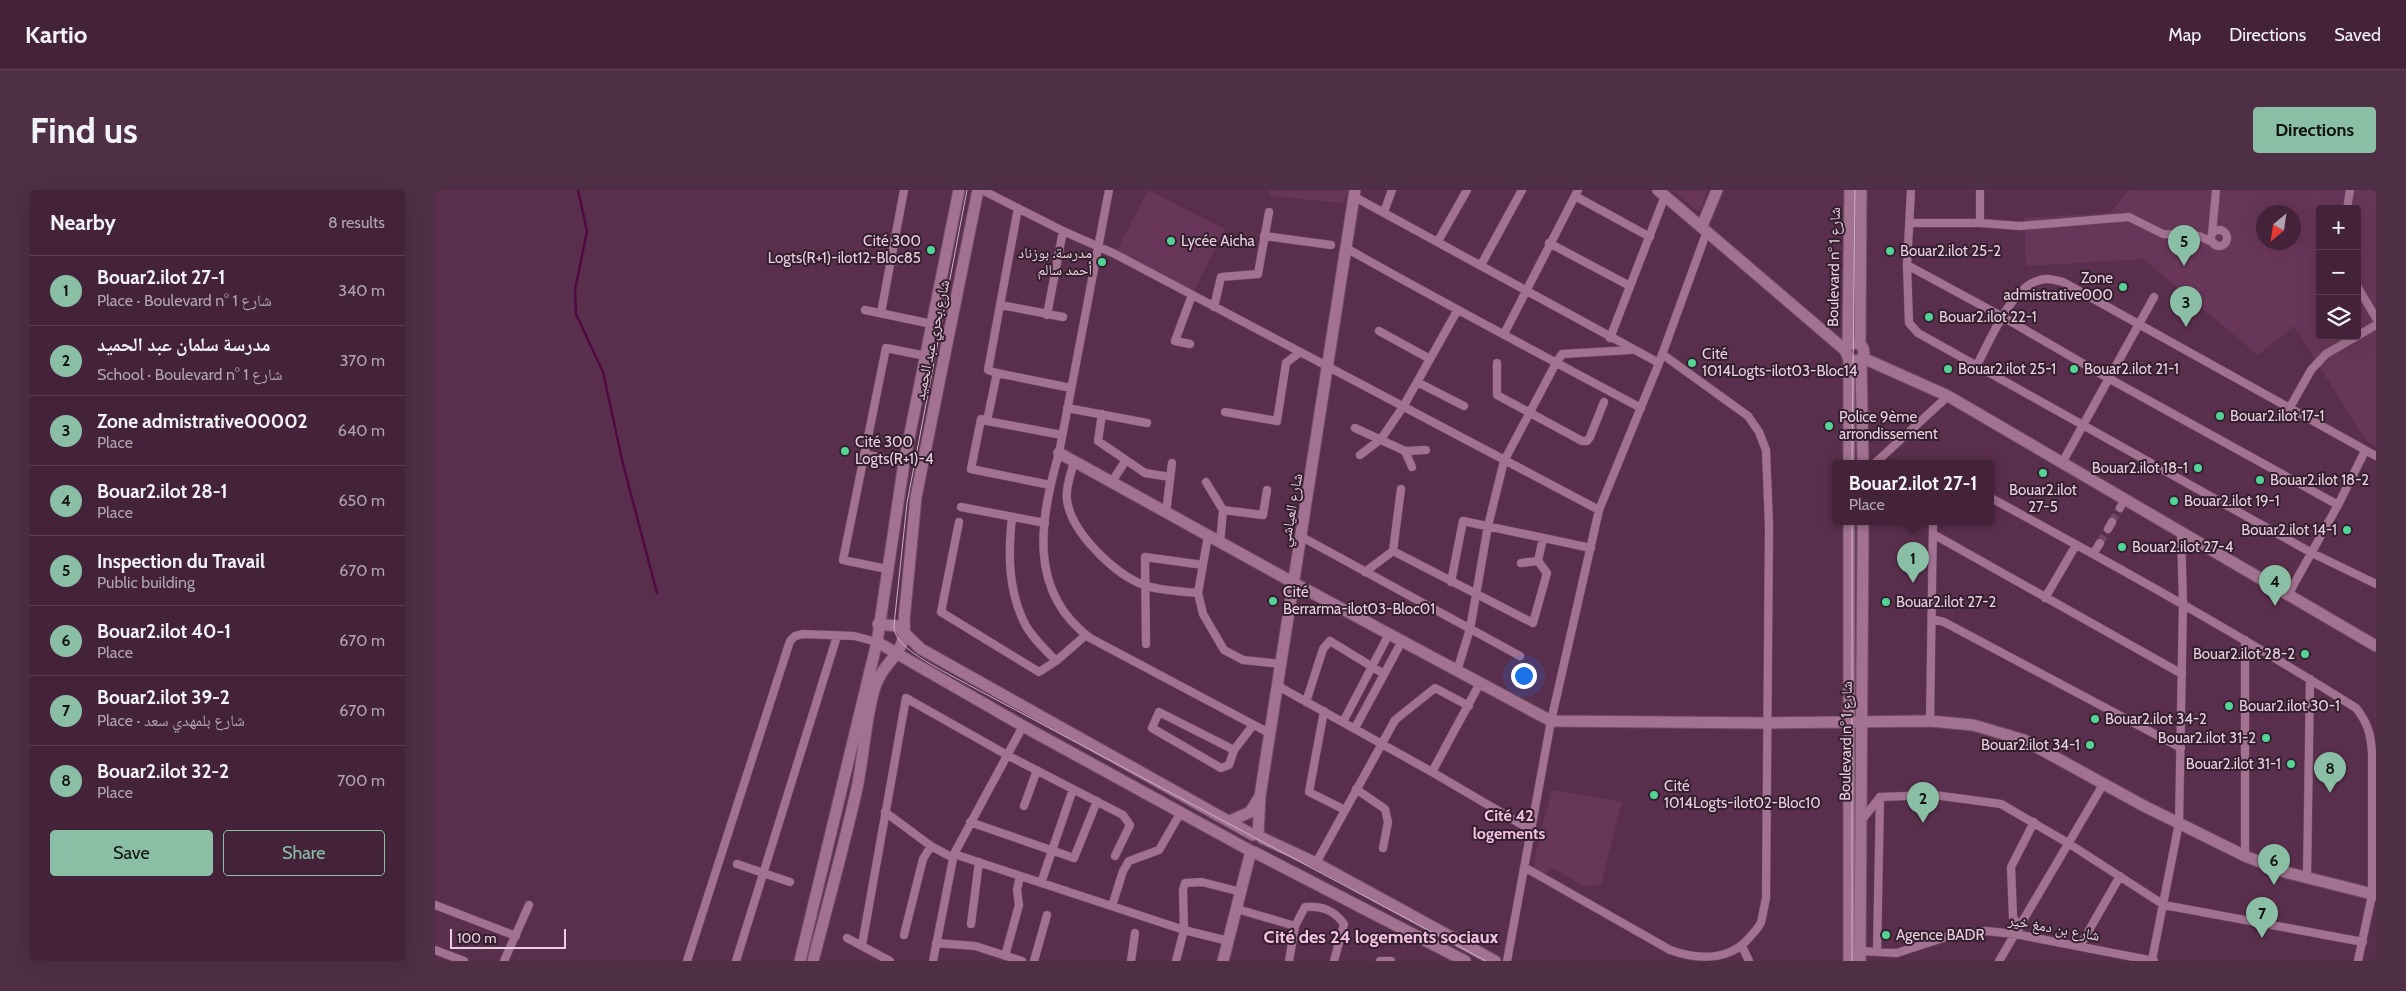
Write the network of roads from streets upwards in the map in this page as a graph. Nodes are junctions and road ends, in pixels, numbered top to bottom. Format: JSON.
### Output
{"nodes":[{"id":1,"x":905,"y":190,"type":"edge"},
{"id":2,"x":959,"y":190,"type":"edge"},
{"id":3,"x":978,"y":190,"type":"edge"},
{"id":4,"x":982,"y":190,"type":"edge"},
{"id":5,"x":1109,"y":190,"type":"edge"},
{"id":6,"x":1392,"y":190,"type":"edge"},
{"id":7,"x":1522,"y":190,"type":"edge"},
{"id":8,"x":1717,"y":190,"type":"edge"},
{"id":9,"x":1850,"y":190,"type":"edge"},
{"id":10,"x":1861,"y":190,"type":"edge"},
{"id":11,"x":1911,"y":190,"type":"edge"},
{"id":12,"x":1979,"y":190,"type":"edge"},
{"id":13,"x":2216,"y":190,"type":"edge"},
{"id":14,"x":2350,"y":190,"type":"edge"},
{"id":15,"x":1463,"y":191,"type":"edge"},
{"id":16,"x":1354,"y":193,"type":"edge"},
{"id":17,"x":1577,"y":193,"type":"edge"},
{"id":18,"x":1662,"y":193,"type":"edge"},
{"id":19,"x":2348,"y":205,"type":"edge"},
{"id":20,"x":1018,"y":208,"type":"junction"},
{"id":21,"x":1269,"y":212,"type":"dead end"},
{"id":22,"x":1384,"y":212,"type":"junction"},
{"id":23,"x":1911,"y":223,"type":"junction"},
{"id":24,"x":1980,"y":223,"type":"junction"},
{"id":25,"x":1705,"y":228,"type":"junction"},
{"id":26,"x":1063,"y":231,"type":"junction"},
{"id":27,"x":2213,"y":234,"type":"junction"},
{"id":28,"x":1264,"y":236,"type":"junction"},
{"id":29,"x":1650,"y":237,"type":"junction"},
{"id":30,"x":1438,"y":241,"type":"junction"},
{"id":31,"x":1549,"y":243,"type":"junction"},
{"id":32,"x":2214,"y":243,"type":"junction"},
{"id":33,"x":1331,"y":245,"type":"dead end"},
{"id":34,"x":1097,"y":248,"type":"junction"},
{"id":35,"x":1346,"y":248,"type":"junction"},
{"id":36,"x":1481,"y":265,"type":"junction"},
{"id":37,"x":1907,"y":266,"type":"junction"},
{"id":38,"x":1629,"y":285,"type":"junction"},
{"id":39,"x":1525,"y":289,"type":"junction"},
{"id":40,"x":2361,"y":293,"type":"edge"},
{"id":41,"x":1192,"y":295,"type":"junction"},
{"id":42,"x":2154,"y":297,"type":"dead end"},
{"id":43,"x":1001,"y":305,"type":"junction"},
{"id":44,"x":1214,"y":307,"type":"junction"},
{"id":45,"x":865,"y":310,"type":"dead end"},
{"id":46,"x":1457,"y":311,"type":"junction"},
{"id":47,"x":881,"y":313,"type":"junction"},
{"id":48,"x":1047,"y":315,"type":"junction"},
{"id":49,"x":1063,"y":317,"type":"dead end"},
{"id":50,"x":2003,"y":317,"type":"junction"},
{"id":51,"x":2376,"y":318,"type":"edge"},
{"id":52,"x":932,"y":324,"type":"junction"},
{"id":53,"x":2138,"y":324,"type":"junction"},
{"id":54,"x":2376,"y":325,"type":"edge"},
{"id":55,"x":1379,"y":331,"type":"dead end"},
{"id":56,"x":1504,"y":334,"type":"junction"},
{"id":57,"x":2361,"y":334,"type":"edge"},
{"id":58,"x":1609,"y":338,"type":"junction"},
{"id":59,"x":2350,"y":340,"type":"edge"},
{"id":60,"x":1190,"y":344,"type":"dead end"},
{"id":61,"x":1631,"y":350,"type":"junction"},
{"id":62,"x":1851,"y":350,"type":"junction"},
{"id":63,"x":1300,"y":352,"type":"junction"},
{"id":64,"x":1662,"y":354,"type":"junction"},
{"id":65,"x":925,"y":356,"type":"junction"},
{"id":66,"x":1430,"y":359,"type":"junction"},
{"id":67,"x":1862,"y":359,"type":"junction"},
{"id":68,"x":1556,"y":362,"type":"junction"},
{"id":69,"x":1497,"y":363,"type":"dead end"},
{"id":70,"x":1659,"y":363,"type":"junction"},
{"id":71,"x":1977,"y":365,"type":"junction"},
{"id":72,"x":1328,"y":367,"type":"junction"},
{"id":73,"x":997,"y":373,"type":"junction"},
{"id":74,"x":2109,"y":378,"type":"junction"},
{"id":75,"x":1417,"y":382,"type":"junction"},
{"id":76,"x":1071,"y":388,"type":"junction"},
{"id":77,"x":1948,"y":396,"type":"junction"},
{"id":78,"x":1604,"y":402,"type":"dead end"},
{"id":79,"x":1464,"y":406,"type":"dead end"},
{"id":80,"x":1403,"y":407,"type":"junction"},
{"id":81,"x":1067,"y":408,"type":"junction"},
{"id":82,"x":1641,"y":408,"type":"junction"},
{"id":83,"x":2289,"y":409,"type":"junction"},
{"id":84,"x":1225,"y":412,"type":"dead end"},
{"id":85,"x":1102,"y":414,"type":"junction"},
{"id":86,"x":1530,"y":414,"type":"junction"},
{"id":87,"x":987,"y":421,"type":"junction"},
{"id":88,"x":1147,"y":422,"type":"dead end"},
{"id":89,"x":1355,"y":428,"type":"dead end"},
{"id":90,"x":2083,"y":428,"type":"junction"},
{"id":91,"x":1062,"y":435,"type":"junction"},
{"id":92,"x":1381,"y":439,"type":"junction"},
{"id":93,"x":1426,"y":450,"type":"dead end"},
{"id":94,"x":1405,"y":451,"type":"junction"},
{"id":95,"x":2365,"y":451,"type":"junction"},
{"id":96,"x":1059,"y":453,"type":"junction"},
{"id":97,"x":864,"y":454,"type":"junction"},
{"id":98,"x":1359,"y":455,"type":"dead end"},
{"id":99,"x":2376,"y":456,"type":"edge"},
{"id":100,"x":1126,"y":460,"type":"junction"},
{"id":101,"x":1849,"y":460,"type":"edge"},
{"id":102,"x":1863,"y":460,"type":"edge"},
{"id":103,"x":1878,"y":460,"type":"edge"},
{"id":104,"x":1504,"y":461,"type":"junction"},
{"id":105,"x":1074,"y":462,"type":"junction"},
{"id":106,"x":904,"y":463,"type":"junction"},
{"id":107,"x":1172,"y":463,"type":"dead end"},
{"id":108,"x":2063,"y":463,"type":"junction"},
{"id":109,"x":1412,"y":467,"type":"dead end"},
{"id":110,"x":1170,"y":477,"type":"junction"},
{"id":111,"x":1206,"y":482,"type":"dead end"},
{"id":112,"x":1111,"y":483,"type":"junction"},
{"id":113,"x":1050,"y":485,"type":"junction"},
{"id":114,"x":1401,"y":489,"type":"dead end"},
{"id":115,"x":1267,"y":490,"type":"dead end"},
{"id":116,"x":1994,"y":500,"type":"edge"},
{"id":117,"x":2338,"y":505,"type":"junction"},
{"id":118,"x":961,"y":507,"type":"dead end"},
{"id":119,"x":1223,"y":510,"type":"junction"},
{"id":120,"x":1599,"y":510,"type":"junction"},
{"id":121,"x":1166,"y":513,"type":"junction"},
{"id":122,"x":1012,"y":517,"type":"junction"},
{"id":123,"x":959,"y":522,"type":"dead end"},
{"id":124,"x":1045,"y":524,"type":"junction"},
{"id":125,"x":1849,"y":525,"type":"edge"},
{"id":126,"x":1863,"y":525,"type":"edge"},
{"id":127,"x":1933,"y":525,"type":"edge"},
{"id":128,"x":1489,"y":526,"type":"junction"},
{"id":129,"x":2181,"y":531,"type":"junction"},
{"id":130,"x":1933,"y":534,"type":"junction"},
{"id":131,"x":1207,"y":536,"type":"junction"},
{"id":132,"x":1302,"y":537,"type":"junction"},
{"id":133,"x":1543,"y":538,"type":"junction"},
{"id":134,"x":1220,"y":543,"type":"junction"},
{"id":135,"x":2100,"y":543,"type":"tunnel mouth"},
{"id":136,"x":2076,"y":544,"type":"junction"},
{"id":137,"x":1591,"y":548,"type":"junction"},
{"id":138,"x":1393,"y":551,"type":"junction"},
{"id":139,"x":2312,"y":553,"type":"junction"},
{"id":140,"x":2093,"y":554,"type":"junction"},
{"id":141,"x":1538,"y":561,"type":"junction"},
{"id":142,"x":1521,"y":563,"type":"dead end"},
{"id":143,"x":1203,"y":565,"type":"junction"},
{"id":144,"x":887,"y":569,"type":"junction"},
{"id":145,"x":1365,"y":572,"type":"junction"},
{"id":146,"x":2376,"y":572,"type":"edge"},
{"id":147,"x":1451,"y":582,"type":"junction"},
{"id":148,"x":2374,"y":582,"type":"edge"},
{"id":149,"x":1294,"y":583,"type":"junction"},
{"id":150,"x":1145,"y":586,"type":"junction"},
{"id":151,"x":1198,"y":593,"type":"junction"},
{"id":152,"x":2289,"y":593,"type":"junction"},
{"id":153,"x":1476,"y":595,"type":"junction"},
{"id":154,"x":2045,"y":598,"type":"junction"},
{"id":155,"x":2183,"y":603,"type":"junction"},
{"id":156,"x":1932,"y":619,"type":"junction"},
{"id":157,"x":878,"y":624,"type":"junction"},
{"id":158,"x":1470,"y":629,"type":"junction"},
{"id":159,"x":906,"y":634,"type":"junction"},
{"id":160,"x":1389,"y":634,"type":"junction"},
{"id":161,"x":1086,"y":635,"type":"junction"},
{"id":162,"x":837,"y":636,"type":"junction"},
{"id":163,"x":2245,"y":640,"type":"junction"},
{"id":164,"x":1402,"y":641,"type":"junction"},
{"id":165,"x":877,"y":642,"type":"junction"},
{"id":166,"x":1146,"y":644,"type":"dead end"},
{"id":167,"x":2376,"y":646,"type":"edge"},
{"id":168,"x":897,"y":654,"type":"junction"},
{"id":169,"x":1521,"y":656,"type":"dead end"},
{"id":170,"x":1056,"y":661,"type":"junction"},
{"id":171,"x":1281,"y":664,"type":"junction"},
{"id":172,"x":1371,"y":668,"type":"junction"},
{"id":173,"x":1457,"y":670,"type":"junction"},
{"id":174,"x":1384,"y":674,"type":"junction"},
{"id":175,"x":2182,"y":674,"type":"junction"},
{"id":176,"x":2309,"y":679,"type":"junction"},
{"id":177,"x":1480,"y":683,"type":"junction"},
{"id":178,"x":1278,"y":686,"type":"junction"},
{"id":179,"x":1306,"y":702,"type":"junction"},
{"id":180,"x":1469,"y":706,"type":"junction"},
{"id":181,"x":1324,"y":711,"type":"junction"},
{"id":182,"x":1551,"y":721,"type":"junction"},
{"id":183,"x":1930,"y":721,"type":"junction"},
{"id":184,"x":1343,"y":722,"type":"junction"},
{"id":185,"x":1849,"y":722,"type":"junction"},
{"id":186,"x":1862,"y":722,"type":"junction"},
{"id":187,"x":1765,"y":723,"type":"junction"},
{"id":188,"x":1253,"y":725,"type":"junction"},
{"id":189,"x":1023,"y":726,"type":"junction"},
{"id":190,"x":1355,"y":728,"type":"junction"},
{"id":191,"x":1271,"y":734,"type":"junction"},
{"id":192,"x":1381,"y":743,"type":"junction"},
{"id":193,"x":2181,"y":748,"type":"junction"},
{"id":194,"x":1234,"y":750,"type":"junction"},
{"id":195,"x":1007,"y":755,"type":"junction"},
{"id":196,"x":1037,"y":770,"type":"junction"},
{"id":197,"x":1432,"y":772,"type":"junction"},
{"id":198,"x":2104,"y":783,"type":"junction"},
{"id":199,"x":1073,"y":789,"type":"junction"},
{"id":200,"x":1356,"y":789,"type":"junction"},
{"id":201,"x":1260,"y":796,"type":"junction"},
{"id":202,"x":1880,"y":797,"type":"junction"},
{"id":203,"x":1097,"y":801,"type":"junction"},
{"id":204,"x":1023,"y":806,"type":"dead end"},
{"id":205,"x":1345,"y":810,"type":"junction"},
{"id":206,"x":885,"y":812,"type":"junction"},
{"id":207,"x":1181,"y":812,"type":"junction"},
{"id":208,"x":1230,"y":821,"type":"junction"},
{"id":209,"x":970,"y":822,"type":"junction"},
{"id":210,"x":1860,"y":822,"type":"junction"},
{"id":211,"x":2034,"y":822,"type":"junction"},
{"id":212,"x":2179,"y":823,"type":"junction"},
{"id":213,"x":1531,"y":830,"type":"junction"},
{"id":214,"x":1258,"y":836,"type":"junction"},
{"id":215,"x":2068,"y":843,"type":"junction"},
{"id":216,"x":931,"y":846,"type":"junction"},
{"id":217,"x":1383,"y":848,"type":"dead end"},
{"id":218,"x":1051,"y":850,"type":"junction"},
{"id":219,"x":1251,"y":851,"type":"junction"},
{"id":220,"x":954,"y":856,"type":"junction"},
{"id":221,"x":1115,"y":856,"type":"dead end"},
{"id":222,"x":2245,"y":856,"type":"junction"},
{"id":223,"x":979,"y":862,"type":"junction"},
{"id":224,"x":1316,"y":863,"type":"junction"},
{"id":225,"x":737,"y":864,"type":"dead end"},
{"id":226,"x":1524,"y":867,"type":"junction"},
{"id":227,"x":763,"y":873,"type":"junction"},
{"id":228,"x":1020,"y":876,"type":"junction"},
{"id":229,"x":2120,"y":876,"type":"junction"},
{"id":230,"x":2307,"y":878,"type":"junction"},
{"id":231,"x":791,"y":882,"type":"dead end"},
{"id":232,"x":1041,"y":883,"type":"junction"},
{"id":233,"x":1241,"y":892,"type":"junction"},
{"id":234,"x":2374,"y":895,"type":"edge"},
{"id":235,"x":435,"y":905,"type":"edge"},
{"id":236,"x":529,"y":905,"type":"dead end"},
{"id":237,"x":2164,"y":905,"type":"junction"},
{"id":238,"x":1112,"y":906,"type":"junction"},
{"id":239,"x":1237,"y":908,"type":"junction"},
{"id":240,"x":1047,"y":915,"type":"dead end"},
{"id":241,"x":971,"y":924,"type":"dead end"},
{"id":242,"x":1295,"y":926,"type":"junction"},
{"id":243,"x":1184,"y":930,"type":"junction"},
{"id":244,"x":2017,"y":931,"type":"junction"},
{"id":245,"x":1135,"y":933,"type":"dead end"},
{"id":246,"x":904,"y":935,"type":"dead end"},
{"id":247,"x":516,"y":936,"type":"junction"},
{"id":248,"x":847,"y":938,"type":"dead end"},
{"id":249,"x":1228,"y":941,"type":"junction"},
{"id":250,"x":2363,"y":942,"type":"junction"},
{"id":251,"x":937,"y":943,"type":"junction"},
{"id":252,"x":862,"y":945,"type":"junction"},
{"id":253,"x":1743,"y":946,"type":"junction"},
{"id":254,"x":2080,"y":946,"type":"junction"},
{"id":255,"x":435,"y":950,"type":"edge"},
{"id":256,"x":1877,"y":952,"type":"junction"},
{"id":257,"x":1860,"y":956,"type":"edge"},
{"id":258,"x":1001,"y":957,"type":"edge"},
{"id":259,"x":2154,"y":960,"type":"edge"},
{"id":260,"x":463,"y":961,"type":"edge"},
{"id":261,"x":504,"y":961,"type":"edge"},
{"id":262,"x":687,"y":961,"type":"edge"},
{"id":263,"x":736,"y":961,"type":"edge"},
{"id":264,"x":800,"y":961,"type":"edge"},
{"id":265,"x":813,"y":961,"type":"edge"},
{"id":266,"x":890,"y":961,"type":"edge"},
{"id":267,"x":933,"y":961,"type":"edge"},
{"id":268,"x":1022,"y":961,"type":"edge"},
{"id":269,"x":1034,"y":961,"type":"edge"},
{"id":270,"x":1131,"y":961,"type":"edge"},
{"id":271,"x":1176,"y":961,"type":"edge"},
{"id":272,"x":1223,"y":961,"type":"edge"},
{"id":273,"x":1289,"y":961,"type":"edge"},
{"id":274,"x":1334,"y":961,"type":"edge"},
{"id":275,"x":1380,"y":961,"type":"edge"},
{"id":276,"x":1391,"y":961,"type":"edge"},
{"id":277,"x":1465,"y":961,"type":"edge"},
{"id":278,"x":1495,"y":961,"type":"edge"},
{"id":279,"x":1507,"y":961,"type":"edge"},
{"id":280,"x":1749,"y":961,"type":"edge"},
{"id":281,"x":1849,"y":961,"type":"edge"},
{"id":282,"x":1999,"y":961,"type":"edge"},
{"id":283,"x":2358,"y":961,"type":"edge"}],
"edges":[{"from":1,"to":47,"type":"street"},
{"from":2,"to":52,"type":"street"},
{"from":3,"to":159,"type":"street","name":"شارع بحري عبد الحميد"},
{"from":4,"to":20,"type":"street"},
{"from":5,"to":34,"type":"street"},
{"from":6,"to":22,"type":"street"},
{"from":7,"to":36,"type":"street"},
{"from":8,"to":25,"type":"street"},
{"from":9,"to":62,"type":"street","name":"Boulevard n° شارع 1"},
{"from":10,"to":62,"type":"street","name":"Boulevard n° شارع 1"},
{"from":11,"to":23,"type":"street"},
{"from":12,"to":24,"type":"street"},
{"from":13,"to":27,"type":"street"},
{"from":14,"to":19,"type":"street"},
{"from":15,"to":30,"type":"street"},
{"from":16,"to":22,"type":"street"},
{"from":16,"to":35,"type":"street","name":"شارع العياشي"},
{"from":17,"to":29,"type":"street"},
{"from":17,"to":31,"type":"street"},
{"from":18,"to":25,"type":"street"},
{"from":18,"to":29,"type":"street"},
{"from":20,"to":26,"type":"street"},
{"from":20,"to":43,"type":"street"},
{"from":21,"to":28,"type":"street"},
{"from":22,"to":30,"type":"street"},
{"from":23,"to":24,"type":"street"},
{"from":23,"to":37,"type":"street"},
{"from":24,"to":32,"type":"street"},
{"from":25,"to":62,"type":"street"},
{"from":25,"to":64,"type":"street"},
{"from":26,"to":34,"type":"street"},
{"from":26,"to":48,"type":"street"},
{"from":27,"to":32,"type":"street"},
{"from":27,"to":32,"type":"street"},
{"from":28,"to":33,"type":"street"},
{"from":28,"to":44,"type":"street"},
{"from":29,"to":38,"type":"street"},
{"from":30,"to":36,"type":"street"},
{"from":31,"to":38,"type":"street"},
{"from":31,"to":39,"type":"street"},
{"from":34,"to":41,"type":"street"},
{"from":34,"to":76,"type":"street"},
{"from":35,"to":46,"type":"street"},
{"from":35,"to":72,"type":"street","name":"شارع العياشي"},
{"from":36,"to":39,"type":"street"},
{"from":37,"to":50,"type":"street"},
{"from":37,"to":71,"type":"street"},
{"from":38,"to":58,"type":"street"},
{"from":39,"to":56,"type":"street"},
{"from":39,"to":58,"type":"street"},
{"from":40,"to":51,"type":"street"},
{"from":41,"to":44,"type":"street"},
{"from":41,"to":60,"type":"street"},
{"from":42,"to":53,"type":"street"},
{"from":43,"to":48,"type":"street"},
{"from":43,"to":73,"type":"street"},
{"from":44,"to":63,"type":"street"},
{"from":45,"to":47,"type":"street"},
{"from":46,"to":56,"type":"street"},
{"from":46,"to":66,"type":"street"},
{"from":47,"to":52,"type":"street"},
{"from":48,"to":49,"type":"street"},
{"from":50,"to":53,"type":"street"},
{"from":50,"to":71,"type":"street"},
{"from":50,"to":74,"type":"street"},
{"from":52,"to":65,"type":"street"},
{"from":53,"to":74,"type":"street"},
{"from":53,"to":83,"type":"street"},
{"from":54,"to":57,"type":"street"},
{"from":55,"to":66,"type":"street"},
{"from":56,"to":68,"type":"street"},
{"from":58,"to":61,"type":"street"},
{"from":59,"to":83,"type":"street"},
{"from":61,"to":68,"type":"street"},
{"from":61,"to":70,"type":"street"},
{"from":62,"to":67,"type":"street"},
{"from":62,"to":67,"type":"street"},
{"from":62,"to":101,"type":"street","name":"Boulevard n° شارع 1"},
{"from":63,"to":72,"type":"street"},
{"from":63,"to":84,"type":"street"},
{"from":64,"to":70,"type":"street"},
{"from":64,"to":187,"type":"street"},
{"from":65,"to":97,"type":"street"},
{"from":65,"to":106,"type":"street"},
{"from":66,"to":75,"type":"street"},
{"from":67,"to":77,"type":"street"},
{"from":67,"to":102,"type":"street"},
{"from":68,"to":82,"type":"street"},
{"from":68,"to":86,"type":"street"},
{"from":69,"to":86,"type":"street"},
{"from":70,"to":82,"type":"street"},
{"from":71,"to":90,"type":"street"},
{"from":72,"to":80,"type":"street"},
{"from":72,"to":132,"type":"street","name":"شارع العياشي"},
{"from":73,"to":76,"type":"street"},
{"from":73,"to":87,"type":"street"},
{"from":74,"to":90,"type":"street"},
{"from":74,"to":117,"type":"street"},
{"from":75,"to":79,"type":"street"},
{"from":75,"to":80,"type":"street"},
{"from":76,"to":81,"type":"street"},
{"from":77,"to":103,"type":"street"},
{"from":77,"to":108,"type":"street"},
{"from":78,"to":86,"type":"street"},
{"from":80,"to":92,"type":"street"},
{"from":80,"to":104,"type":"street"},
{"from":81,"to":85,"type":"street"},
{"from":81,"to":91,"type":"street"},
{"from":82,"to":120,"type":"street"},
{"from":83,"to":95,"type":"street"},
{"from":85,"to":88,"type":"street"},
{"from":85,"to":100,"type":"street"},
{"from":86,"to":104,"type":"street"},
{"from":87,"to":91,"type":"street"},
{"from":87,"to":113,"type":"street"},
{"from":89,"to":92,"type":"street"},
{"from":90,"to":108,"type":"street"},
{"from":90,"to":139,"type":"street"},
{"from":91,"to":96,"type":"street"},
{"from":92,"to":94,"type":"street"},
{"from":92,"to":98,"type":"street"},
{"from":93,"to":94,"type":"street"},
{"from":94,"to":109,"type":"street"},
{"from":95,"to":99,"type":"street"},
{"from":95,"to":117,"type":"street"},
{"from":96,"to":105,"type":"street"},
{"from":96,"to":113,"type":"street"},
{"from":97,"to":106,"type":"street"},
{"from":97,"to":144,"type":"street"},
{"from":100,"to":110,"type":"street"},
{"from":100,"to":112,"type":"street"},
{"from":104,"to":120,"type":"street"},
{"from":104,"to":128,"type":"street"},
{"from":105,"to":112,"type":"street"},
{"from":105,"to":150,"type":"street"},
{"from":106,"to":144,"type":"street"},
{"from":107,"to":110,"type":"street"},
{"from":108,"to":129,"type":"street"},
{"from":110,"to":121,"type":"street"},
{"from":111,"to":119,"type":"street"},
{"from":112,"to":121,"type":"street"},
{"from":113,"to":124,"type":"street"},
{"from":114,"to":138,"type":"street"},
{"from":115,"to":119,"type":"street"},
{"from":116,"to":136,"type":"street"},
{"from":117,"to":139,"type":"street"},
{"from":118,"to":122,"type":"street"},
{"from":119,"to":134,"type":"street"},
{"from":120,"to":137,"type":"street"},
{"from":121,"to":131,"type":"street"},
{"from":122,"to":124,"type":"street"},
{"from":122,"to":170,"type":"street"},
{"from":123,"to":170,"type":"street"},
{"from":124,"to":161,"type":"street"},
{"from":125,"to":185,"type":"street","name":"Boulevard n° شارع 1"},
{"from":126,"to":186,"type":"street","name":"Boulevard n° شارع 1"},
{"from":127,"to":130,"type":"street"},
{"from":128,"to":133,"type":"street"},
{"from":128,"to":147,"type":"street"},
{"from":128,"to":153,"type":"street"},
{"from":129,"to":152,"type":"street"},
{"from":129,"to":155,"type":"street"},
{"from":130,"to":154,"type":"street"},
{"from":130,"to":156,"type":"street"},
{"from":131,"to":134,"type":"street"},
{"from":131,"to":143,"type":"street"},
{"from":132,"to":145,"type":"street"},
{"from":132,"to":149,"type":"street","name":"شارع العياشي"},
{"from":133,"to":137,"type":"street"},
{"from":133,"to":141,"type":"street"},
{"from":134,"to":149,"type":"street"},
{"from":135,"to":140,"type":"street"},
{"from":136,"to":140,"type":"street"},
{"from":136,"to":154,"type":"street"},
{"from":137,"to":182,"type":"street"},
{"from":138,"to":145,"type":"street"},
{"from":138,"to":147,"type":"street"},
{"from":139,"to":148,"type":"street"},
{"from":139,"to":152,"type":"street"},
{"from":140,"to":155,"type":"street"},
{"from":141,"to":142,"type":"street"},
{"from":141,"to":153,"type":"street"},
{"from":143,"to":150,"type":"street"},
{"from":143,"to":151,"type":"street"},
{"from":144,"to":157,"type":"street"},
{"from":145,"to":158,"type":"street"},
{"from":146,"to":148,"type":"street"},
{"from":147,"to":153,"type":"street"},
{"from":149,"to":160,"type":"street"},
{"from":149,"to":171,"type":"street","name":"شارع العياشي"},
{"from":150,"to":151,"type":"street"},
{"from":150,"to":166,"type":"street"},
{"from":151,"to":171,"type":"street"},
{"from":152,"to":167,"type":"street"},
{"from":153,"to":158,"type":"street"},
{"from":154,"to":175,"type":"street"},
{"from":155,"to":163,"type":"street"},
{"from":155,"to":175,"type":"street"},
{"from":156,"to":183,"type":"street"},
{"from":156,"to":193,"type":"street"},
{"from":157,"to":159,"type":"street"},
{"from":157,"to":165,"type":"street"},
{"from":158,"to":169,"type":"street"},
{"from":158,"to":173,"type":"street"},
{"from":159,"to":168,"type":"street"},
{"from":159,"to":208,"type":"street"},
{"from":160,"to":164,"type":"street"},
{"from":160,"to":172,"type":"street"},
{"from":161,"to":170,"type":"street"},
{"from":161,"to":188,"type":"street"},
{"from":162,"to":165,"type":"street"},
{"from":162,"to":227,"type":"street"},
{"from":162,"to":262,"type":"street"},
{"from":163,"to":176,"type":"street"},
{"from":163,"to":222,"type":"street"},
{"from":164,"to":173,"type":"street"},
{"from":164,"to":174,"type":"street"},
{"from":165,"to":168,"type":"street"},
{"from":165,"to":264,"type":"street"},
{"from":168,"to":189,"type":"street"},
{"from":168,"to":265,"type":"street"},
{"from":171,"to":178,"type":"street","name":"شارع العياشي"},
{"from":172,"to":174,"type":"street"},
{"from":172,"to":179,"type":"street"},
{"from":172,"to":184,"type":"street"},
{"from":173,"to":177,"type":"street"},
{"from":174,"to":190,"type":"street"},
{"from":175,"to":193,"type":"street"},
{"from":176,"to":230,"type":"street"},
{"from":176,"to":234,"type":"street"},
{"from":177,"to":180,"type":"street"},
{"from":177,"to":182,"type":"street"},
{"from":178,"to":179,"type":"street"},
{"from":178,"to":191,"type":"street","name":"شارع العياشي"},
{"from":179,"to":181,"type":"street"},
{"from":180,"to":192,"type":"street"},
{"from":180,"to":197,"type":"street"},
{"from":181,"to":184,"type":"street"},
{"from":181,"to":205,"type":"street"},
{"from":182,"to":187,"type":"street"},
{"from":182,"to":213,"type":"street"},
{"from":183,"to":186,"type":"street"},
{"from":183,"to":198,"type":"street"},
{"from":184,"to":190,"type":"street"},
{"from":185,"to":186,"type":"street"},
{"from":185,"to":187,"type":"street"},
{"from":185,"to":281,"type":"street","name":"Boulevard n° شارع 1"},
{"from":186,"to":210,"type":"street","name":"Boulevard n° شارع 1"},
{"from":187,"to":253,"type":"street"},
{"from":188,"to":191,"type":"street"},
{"from":188,"to":194,"type":"street"},
{"from":189,"to":195,"type":"street"},
{"from":189,"to":207,"type":"street"},
{"from":190,"to":192,"type":"street"},
{"from":191,"to":201,"type":"street","name":"شارع العياشي"},
{"from":192,"to":197,"type":"street"},
{"from":192,"to":200,"type":"street"},
{"from":193,"to":212,"type":"street"},
{"from":194,"to":194,"type":"street"},
{"from":195,"to":196,"type":"street"},
{"from":195,"to":206,"type":"street"},
{"from":195,"to":209,"type":"street"},
{"from":196,"to":199,"type":"street"},
{"from":196,"to":204,"type":"street"},
{"from":197,"to":213,"type":"street"},
{"from":198,"to":212,"type":"street"},
{"from":198,"to":215,"type":"street"},
{"from":199,"to":203,"type":"street"},
{"from":199,"to":218,"type":"street"},
{"from":200,"to":205,"type":"street"},
{"from":200,"to":217,"type":"street"},
{"from":201,"to":208,"type":"street"},
{"from":201,"to":214,"type":"street","name":"شارع العياشي"},
{"from":202,"to":210,"type":"street"},
{"from":202,"to":211,"type":"street"},
{"from":202,"to":256,"type":"street"},
{"from":203,"to":218,"type":"street"},
{"from":203,"to":221,"type":"street"},
{"from":205,"to":224,"type":"street"},
{"from":206,"to":216,"type":"street"},
{"from":206,"to":252,"type":"street"},
{"from":207,"to":219,"type":"street"},
{"from":207,"to":238,"type":"street"},
{"from":208,"to":214,"type":"street"},
{"from":209,"to":218,"type":"street"},
{"from":209,"to":220,"type":"street"},
{"from":210,"to":257,"type":"street","name":"Boulevard n° شارع 1"},
{"from":211,"to":215,"type":"street"},
{"from":211,"to":244,"type":"street"},
{"from":212,"to":222,"type":"street"},
{"from":212,"to":237,"type":"street"},
{"from":213,"to":226,"type":"street"},
{"from":214,"to":219,"type":"street","name":"شارع العياشي"},
{"from":214,"to":224,"type":"street"},
{"from":215,"to":229,"type":"street"},
{"from":215,"to":244,"type":"street"},
{"from":216,"to":220,"type":"street"},
{"from":216,"to":246,"type":"street"},
{"from":218,"to":232,"type":"street"},
{"from":219,"to":233,"type":"street"},
{"from":219,"to":277,"type":"street"},
{"from":220,"to":223,"type":"street"},
{"from":220,"to":251,"type":"street"},
{"from":222,"to":230,"type":"street"},
{"from":223,"to":228,"type":"street"},
{"from":223,"to":241,"type":"street"},
{"from":224,"to":278,"type":"street"},
{"from":225,"to":227,"type":"street"},
{"from":226,"to":253,"type":"street"},
{"from":226,"to":279,"type":"street"},
{"from":227,"to":231,"type":"street"},
{"from":227,"to":263,"type":"street"},
{"from":228,"to":232,"type":"street"},
{"from":228,"to":258,"type":"street"},
{"from":229,"to":237,"type":"street"},
{"from":229,"to":254,"type":"street"},
{"from":230,"to":234,"type":"street"},
{"from":232,"to":238,"type":"street"},
{"from":233,"to":239,"type":"street"},
{"from":233,"to":243,"type":"street"},
{"from":234,"to":250,"type":"street"},
{"from":235,"to":247,"type":"street"},
{"from":236,"to":247,"type":"street"},
{"from":237,"to":250,"type":"street"},
{"from":237,"to":259,"type":"street"},
{"from":238,"to":243,"type":"street"},
{"from":239,"to":242,"type":"street"},
{"from":239,"to":249,"type":"street"},
{"from":240,"to":269,"type":"street"},
{"from":242,"to":273,"type":"street"},
{"from":242,"to":274,"type":"street"},
{"from":243,"to":249,"type":"street"},
{"from":243,"to":271,"type":"street"},
{"from":244,"to":254,"type":"street","name":"شارع بن دمغ خير"},
{"from":244,"to":256,"type":"street","name":"شارع بن دمغ خير"},
{"from":244,"to":282,"type":"street"},
{"from":245,"to":270,"type":"street"},
{"from":247,"to":261,"type":"street"},
{"from":248,"to":252,"type":"street"},
{"from":249,"to":272,"type":"street"},
{"from":250,"to":283,"type":"street"},
{"from":251,"to":258,"type":"street"},
{"from":251,"to":267,"type":"street"},
{"from":252,"to":266,"type":"street"},
{"from":253,"to":280,"type":"street"},
{"from":254,"to":259,"type":"street","name":"شارع بن دمغ خير"},
{"from":255,"to":260,"type":"street"},
{"from":256,"to":257,"type":"street","name":"شارع بن دمغ خير"},
{"from":258,"to":268,"type":"street"},
{"from":275,"to":276,"type":"street"}]}
